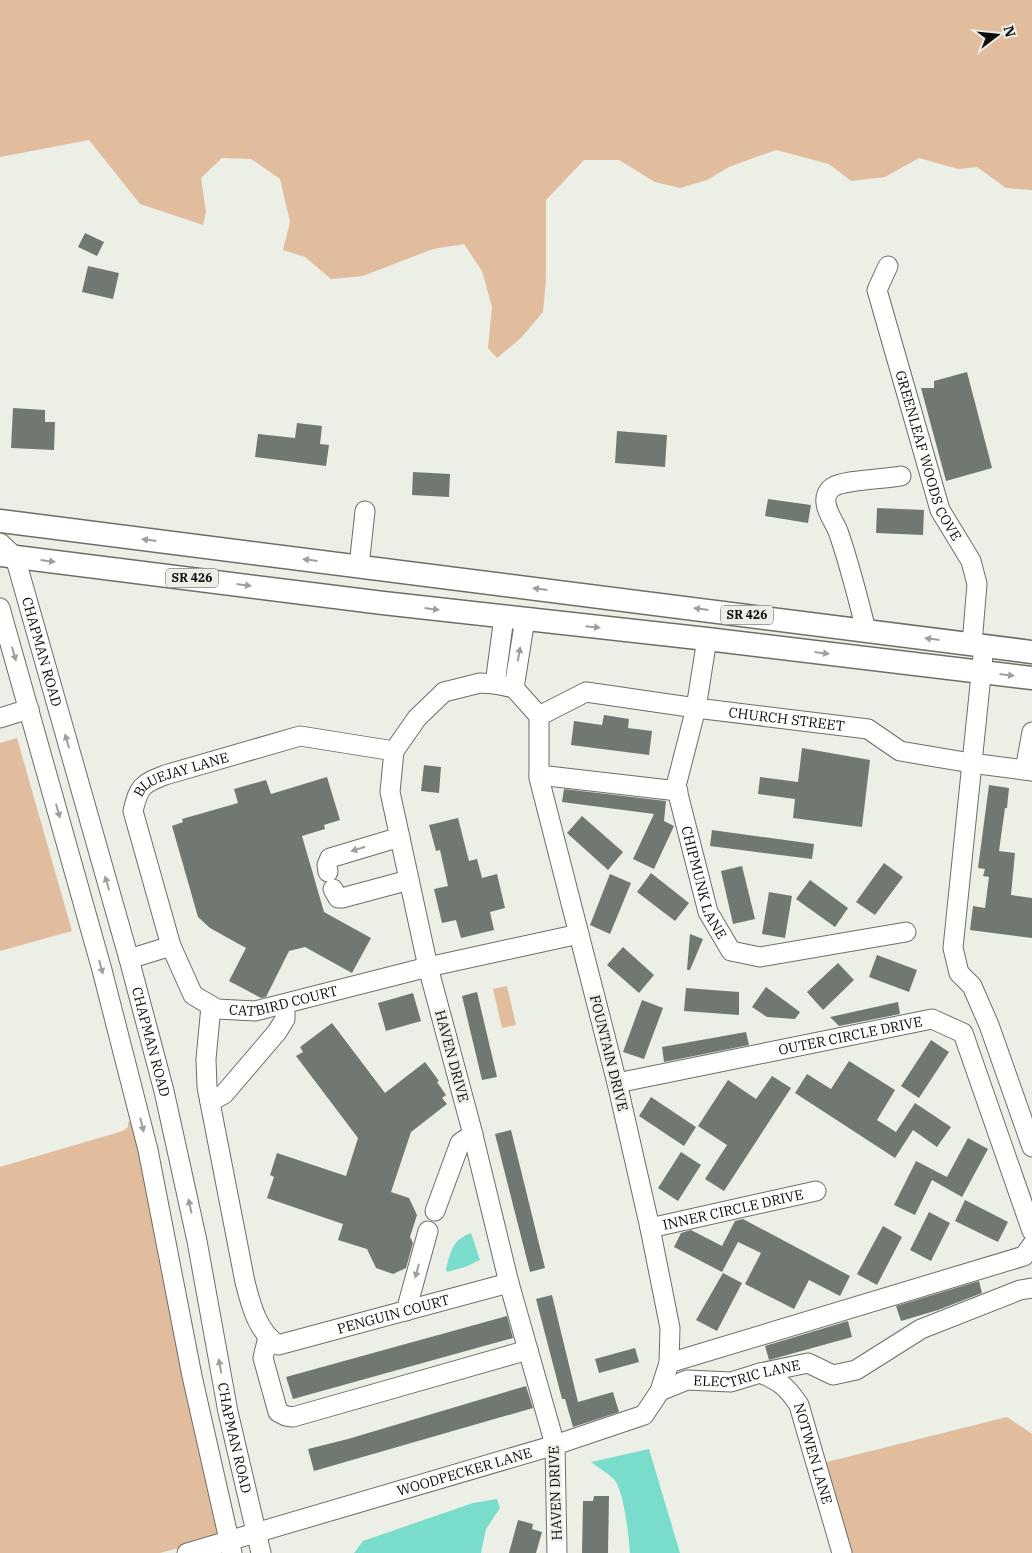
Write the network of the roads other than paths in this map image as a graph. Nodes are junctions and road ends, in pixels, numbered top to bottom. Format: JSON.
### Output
{"nodes":[{"id":1,"x":888,"y":266,"type":"dead end"},
{"id":2,"x":901,"y":476,"type":"dead end"},
{"id":3,"x":365,"y":511,"type":"dead end"},
{"id":4,"x":0,"y":521,"type":"edge"},
{"id":5,"x":5,"y":552,"type":"edge"},
{"id":6,"x":358,"y":566,"type":"junction"},
{"id":7,"x":0,"y":608,"type":"edge"},
{"id":8,"x":514,"y":618,"type":"junction"},
{"id":9,"x":866,"y":630,"type":"junction"},
{"id":10,"x":708,"y":639,"type":"junction"},
{"id":11,"x":978,"y":645,"type":"junction"},
{"id":12,"x":1032,"y":652,"type":"edge"},
{"id":13,"x":981,"y":672,"type":"junction"},
{"id":14,"x":1032,"y":678,"type":"edge"},
{"id":15,"x":495,"y":684,"type":"junction"},
{"id":16,"x":514,"y":688,"type":"junction"},
{"id":17,"x":696,"y":708,"type":"junction"},
{"id":18,"x":29,"y":709,"type":"junction"},
{"id":19,"x":540,"y":716,"type":"junction"},
{"id":20,"x":0,"y":718,"type":"edge"},
{"id":21,"x":1032,"y":732,"type":"edge"},
{"id":22,"x":394,"y":751,"type":"junction"},
{"id":23,"x":971,"y":764,"type":"junction"},
{"id":24,"x":1029,"y":771,"type":"edge"},
{"id":25,"x":539,"y":775,"type":"junction"},
{"id":26,"x":678,"y":791,"type":"junction"},
{"id":27,"x":400,"y":837,"type":"junction"},
{"id":28,"x":409,"y":880,"type":"junction"},
{"id":29,"x":906,"y":932,"type":"dead end"},
{"id":30,"x":579,"y":934,"type":"junction"},
{"id":31,"x":171,"y":946,"type":"junction"},
{"id":32,"x":129,"y":959,"type":"junction"},
{"id":33,"x":428,"y":967,"type":"junction"},
{"id":34,"x":285,"y":1004,"type":"junction"},
{"id":35,"x":211,"y":1006,"type":"junction"},
{"id":36,"x":617,"y":1083,"type":"junction"},
{"id":37,"x":210,"y":1102,"type":"junction"},
{"id":38,"x":473,"y":1134,"type":"junction"},
{"id":39,"x":1032,"y":1147,"type":"edge"},
{"id":40,"x":816,"y":1191,"type":"dead end"},
{"id":41,"x":435,"y":1211,"type":"dead end"},
{"id":42,"x":650,"y":1228,"type":"junction"},
{"id":43,"x":428,"y":1231,"type":"dead end"},
{"id":44,"x":1032,"y":1232,"type":"edge"},
{"id":45,"x":1032,"y":1245,"type":"edge"},
{"id":46,"x":509,"y":1283,"type":"junction"},
{"id":47,"x":1032,"y":1288,"type":"edge"},
{"id":48,"x":406,"y":1311,"type":"junction"},
{"id":49,"x":273,"y":1341,"type":"junction"},
{"id":50,"x":528,"y":1350,"type":"junction"},
{"id":51,"x":668,"y":1363,"type":"junction"},
{"id":52,"x":760,"y":1373,"type":"junction"},
{"id":53,"x":660,"y":1391,"type":"junction"},
{"id":54,"x":555,"y":1445,"type":"junction"},
{"id":55,"x":256,"y":1533,"type":"junction"},
{"id":56,"x":230,"y":1547,"type":"edge"},
{"id":57,"x":187,"y":1553,"type":"edge"},
{"id":58,"x":261,"y":1553,"type":"edge"},
{"id":59,"x":557,"y":1553,"type":"edge"},
{"id":60,"x":842,"y":1553,"type":"edge"}],
"edges":[{"from":1,"to":11,"type":"street","name":"GREENLEAF WOODS COVE"},
{"from":2,"to":9,"type":"street"},
{"from":3,"to":6,"type":"street"},
{"from":6,"to":4,"type":"main road","number":"SR 426","one_way":true},
{"from":5,"to":8,"type":"main road","number":"SR 426","one_way":true},
{"from":32,"to":5,"type":"street","name":"CHAPMAN ROAD","one_way":true},
{"from":9,"to":6,"type":"main road","number":"SR 426","one_way":true},
{"from":7,"to":18,"type":"street","name":"CHAPMAN ROAD","one_way":true},
{"from":8,"to":10,"type":"main road","number":"SR 426","one_way":true},
{"from":8,"to":15,"type":"street"},
{"from":16,"to":8,"type":"street","one_way":true},
{"from":11,"to":9,"type":"main road","number":"SR 426","one_way":true},
{"from":10,"to":13,"type":"main road","number":"SR 426","one_way":true},
{"from":10,"to":17,"type":"street","name":"CHIPMUNK LANE"},
{"from":11,"to":12,"type":"main road","number":"SR 426"},
{"from":11,"to":13,"type":"street"},
{"from":13,"to":14,"type":"main road","number":"SR 426","one_way":true},
{"from":13,"to":23,"type":"street"},
{"from":15,"to":16,"type":"street"},
{"from":15,"to":22,"type":"street","name":"HAVEN DRIVE"},
{"from":16,"to":19,"type":"street"},
{"from":17,"to":19,"type":"street","name":"CHURCH STREET"},
{"from":17,"to":23,"type":"street","name":"CHURCH STREET"},
{"from":17,"to":26,"type":"street","name":"CHIPMUNK LANE"},
{"from":18,"to":20,"type":"street"},
{"from":18,"to":56,"type":"street","name":"CHAPMAN ROAD","one_way":true},
{"from":19,"to":25,"type":"street","name":"FOUNTAIN DRIVE"},
{"from":21,"to":24,"type":"street"},
{"from":22,"to":27,"type":"street","name":"HAVEN DRIVE"},
{"from":22,"to":31,"type":"street","name":"BLUEJAY LANE"},
{"from":23,"to":24,"type":"street","name":"CHURCH STREET"},
{"from":23,"to":39,"type":"street"},
{"from":25,"to":26,"type":"street"},
{"from":25,"to":30,"type":"street","name":"FOUNTAIN DRIVE"},
{"from":26,"to":29,"type":"street","name":"CHIPMUNK LANE"},
{"from":27,"to":28,"type":"street","name":"HAVEN DRIVE"},
{"from":27,"to":28,"type":"street","one_way":true},
{"from":28,"to":33,"type":"street","name":"HAVEN DRIVE"},
{"from":30,"to":33,"type":"street","name":"CATBIRD COURT"},
{"from":30,"to":36,"type":"street","name":"FOUNTAIN DRIVE"},
{"from":31,"to":32,"type":"street"},
{"from":31,"to":35,"type":"street","name":"CATBIRD COURT"},
{"from":55,"to":32,"type":"street","name":"CHAPMAN ROAD","one_way":true},
{"from":33,"to":34,"type":"street","name":"CATBIRD COURT"},
{"from":33,"to":38,"type":"street","name":"HAVEN DRIVE"},
{"from":34,"to":35,"type":"street","name":"CATBIRD COURT"},
{"from":34,"to":37,"type":"street"},
{"from":35,"to":37,"type":"street"},
{"from":36,"to":42,"type":"street","name":"FOUNTAIN DRIVE"},
{"from":36,"to":44,"type":"street","name":"OUTER CIRCLE DRIVE"},
{"from":37,"to":49,"type":"street"},
{"from":38,"to":41,"type":"street"},
{"from":38,"to":46,"type":"street","name":"HAVEN DRIVE"},
{"from":40,"to":42,"type":"street","name":"INNER CIRCLE DRIVE"},
{"from":42,"to":51,"type":"street","name":"FOUNTAIN DRIVE"},
{"from":43,"to":48,"type":"street","one_way":true},
{"from":45,"to":51,"type":"street"},
{"from":46,"to":48,"type":"street","name":"PENGUIN COURT"},
{"from":46,"to":50,"type":"street","name":"HAVEN DRIVE"},
{"from":47,"to":52,"type":"street","name":"ELECTRIC LANE"},
{"from":48,"to":49,"type":"street","name":"PENGUIN COURT"},
{"from":49,"to":50,"type":"street"},
{"from":50,"to":54,"type":"street","name":"HAVEN DRIVE"},
{"from":51,"to":53,"type":"street","name":"FOUNTAIN DRIVE"},
{"from":52,"to":53,"type":"street","name":"ELECTRIC LANE"},
{"from":52,"to":60,"type":"street","name":"NOTWEN LANE"},
{"from":53,"to":54,"type":"street","name":"WOODPECKER LANE"},
{"from":54,"to":55,"type":"street","name":"WOODPECKER LANE"},
{"from":54,"to":59,"type":"street","name":"HAVEN DRIVE"},
{"from":55,"to":56,"type":"street","name":"WOODPECKER LANE"},
{"from":55,"to":58,"type":"street","name":"CHAPMAN ROAD"},
{"from":56,"to":57,"type":"street","name":"WOODPECKER LANE"}]}
